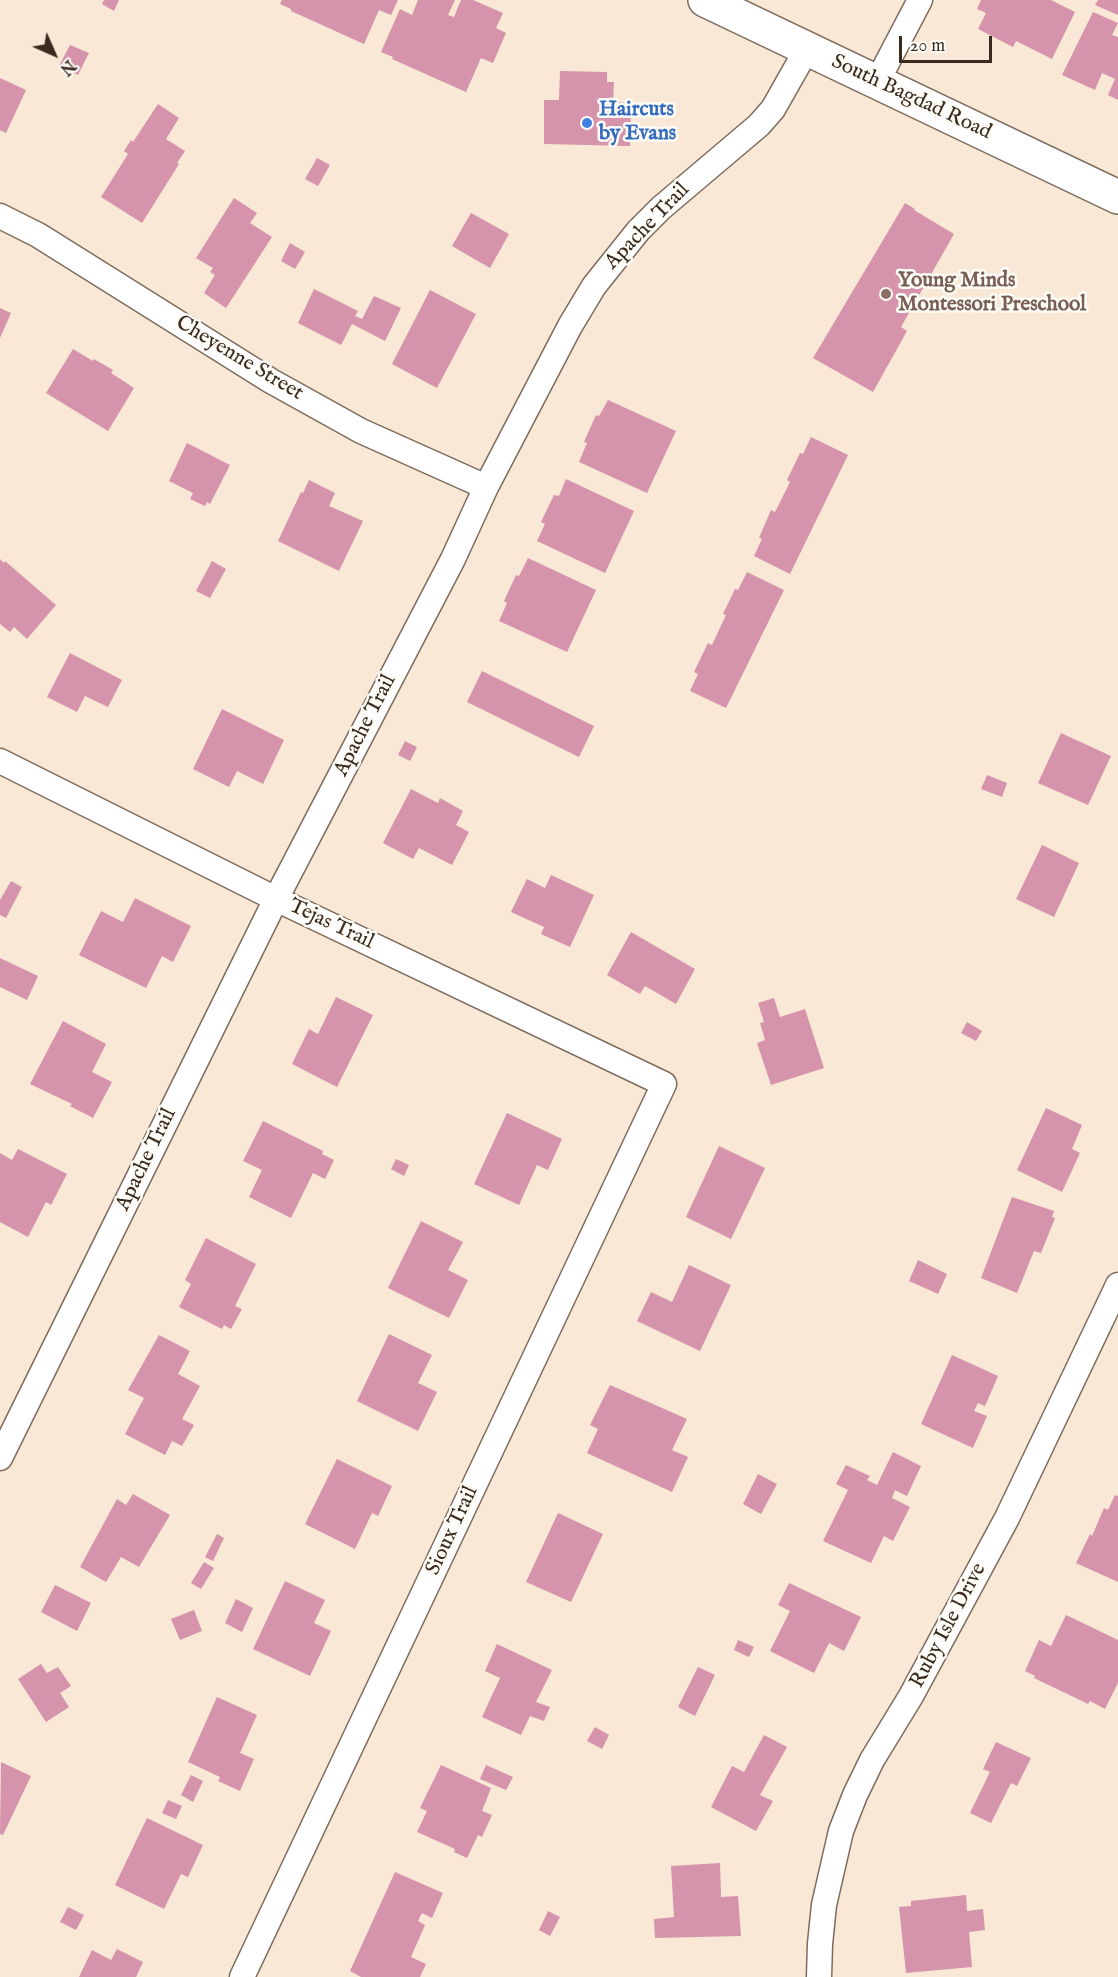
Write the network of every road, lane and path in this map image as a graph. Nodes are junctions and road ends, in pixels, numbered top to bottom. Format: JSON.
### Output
{"nodes":[{"id":1,"x":705,"y":0,"type":"edge"},
{"id":2,"x":920,"y":0,"type":"edge"},
{"id":3,"x":807,"y":49,"type":"junction"},
{"id":4,"x":877,"y":82,"type":"junction"},
{"id":5,"x":1118,"y":197,"type":"edge"},
{"id":6,"x":0,"y":216,"type":"edge"},
{"id":7,"x":486,"y":487,"type":"junction"},
{"id":8,"x":0,"y":761,"type":"edge"},
{"id":9,"x":276,"y":899,"type":"junction"},
{"id":10,"x":664,"y":1084,"type":"joint"},
{"id":11,"x":1118,"y":1285,"type":"edge"},
{"id":12,"x":0,"y":1458,"type":"edge"},
{"id":13,"x":242,"y":1977,"type":"edge"},
{"id":14,"x":819,"y":1977,"type":"edge"}],
"edges":[{"from":1,"to":3,"type":"main road","name":"South Bagdad Road"},
{"from":2,"to":4,"type":"street"},
{"from":3,"to":4,"type":"main road","name":"South Bagdad Road"},
{"from":3,"to":7,"type":"street","name":"Apache Trail"},
{"from":4,"to":5,"type":"main road","name":"South Bagdad Road"},
{"from":6,"to":7,"type":"street","name":"Cheyenne Street"},
{"from":7,"to":9,"type":"street","name":"Apache Trail"},
{"from":8,"to":9,"type":"street","name":"Tejas Trail"},
{"from":9,"to":10,"type":"street","name":"Tejas Trail"},
{"from":9,"to":12,"type":"street","name":"Apache Trail"},
{"from":10,"to":13,"type":"street","name":"Sioux Trail"},
{"from":11,"to":14,"type":"street","name":"Ruby Isle Drive"}]}
